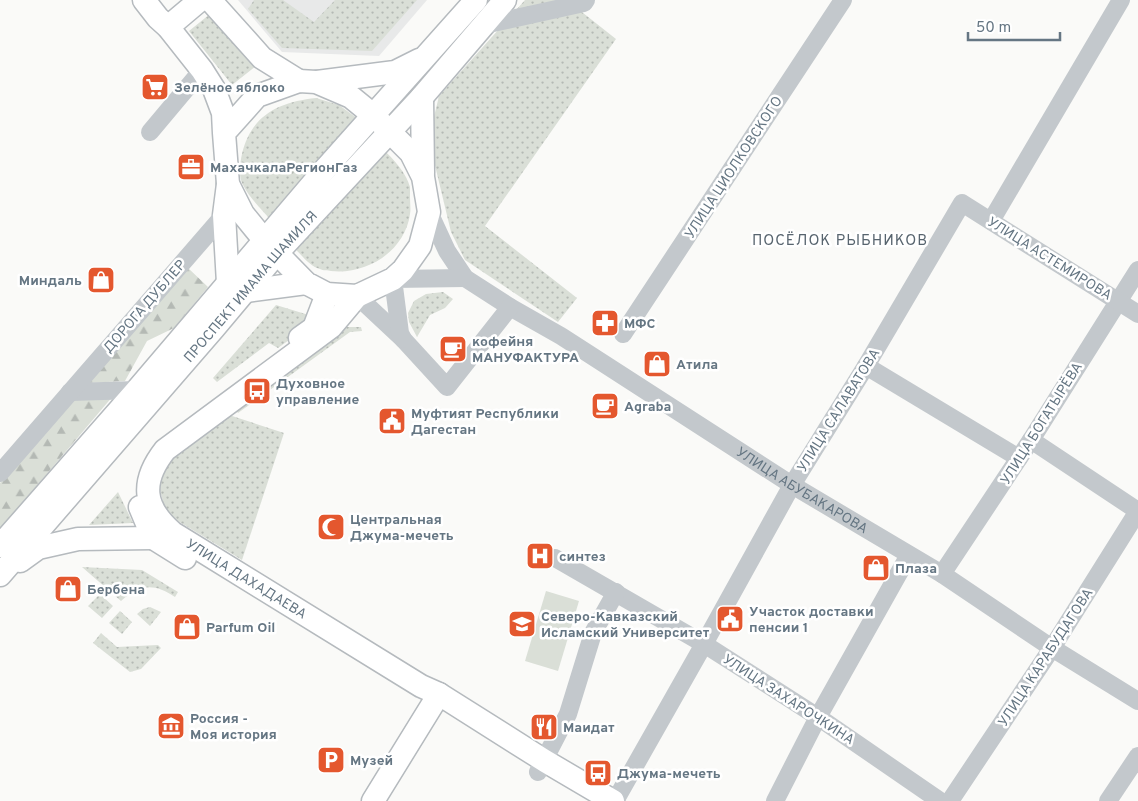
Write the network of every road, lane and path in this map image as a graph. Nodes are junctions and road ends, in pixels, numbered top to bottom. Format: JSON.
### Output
{"nodes":[{"id":1,"x":144,"y":0,"type":"edge"},
{"id":2,"x":200,"y":0,"type":"edge"},
{"id":3,"x":210,"y":0,"type":"edge"},
{"id":4,"x":476,"y":0,"type":"edge"},
{"id":5,"x":506,"y":0,"type":"edge"},
{"id":6,"x":586,"y":0,"type":"edge"},
{"id":7,"x":843,"y":0,"type":"edge"},
{"id":8,"x":1121,"y":0,"type":"edge"},
{"id":9,"x":484,"y":25,"type":"junction"},
{"id":10,"x":168,"y":27,"type":"junction"},
{"id":11,"x":426,"y":56,"type":"junction"},
{"id":12,"x":202,"y":70,"type":"junction"},
{"id":13,"x":307,"y":82,"type":"junction"},
{"id":14,"x":422,"y":97,"type":"junction"},
{"id":15,"x":373,"y":115,"type":"junction"},
{"id":16,"x":150,"y":132,"type":"dead end"},
{"id":17,"x":389,"y":132,"type":"junction"},
{"id":18,"x":224,"y":134,"type":"junction"},
{"id":19,"x":424,"y":177,"type":"junction"},
{"id":20,"x":228,"y":184,"type":"junction"},
{"id":21,"x":962,"y":203,"type":"joint"},
{"id":22,"x":429,"y":212,"type":"junction"},
{"id":23,"x":224,"y":215,"type":"junction"},
{"id":24,"x":991,"y":221,"type":"junction"},
{"id":25,"x":271,"y":247,"type":"junction"},
{"id":26,"x":1138,"y":270,"type":"edge"},
{"id":27,"x":465,"y":278,"type":"junction"},
{"id":28,"x":393,"y":279,"type":"junction"},
{"id":29,"x":306,"y":283,"type":"junction"},
{"id":30,"x":237,"y":287,"type":"junction"},
{"id":31,"x":327,"y":294,"type":"junction"},
{"id":32,"x":357,"y":296,"type":"junction"},
{"id":33,"x":1118,"y":300,"type":"junction"},
{"id":34,"x":510,"y":307,"type":"junction"},
{"id":35,"x":1138,"y":314,"type":"edge"},
{"id":36,"x":623,"y":334,"type":"dead end"},
{"id":37,"x":403,"y":339,"type":"junction"},
{"id":38,"x":866,"y":366,"type":"junction"},
{"id":39,"x":137,"y":390,"type":"junction"},
{"id":40,"x":67,"y":395,"type":"junction"},
{"id":41,"x":1031,"y":440,"type":"junction"},
{"id":42,"x":1019,"y":458,"type":"junction"},
{"id":43,"x":0,"y":473,"type":"edge"},
{"id":44,"x":792,"y":485,"type":"junction"},
{"id":45,"x":1138,"y":511,"type":"edge"},
{"id":46,"x":153,"y":538,"type":"junction"},
{"id":47,"x":0,"y":546,"type":"edge"},
{"id":48,"x":909,"y":555,"type":"junction"},
{"id":49,"x":555,"y":558,"type":"dead end"},
{"id":50,"x":942,"y":574,"type":"junction"},
{"id":51,"x":0,"y":576,"type":"edge"},
{"id":52,"x":616,"y":592,"type":"junction"},
{"id":53,"x":704,"y":644,"type":"junction"},
{"id":54,"x":1052,"y":648,"type":"junction"},
{"id":55,"x":436,"y":700,"type":"junction"},
{"id":56,"x":1138,"y":702,"type":"edge"},
{"id":57,"x":818,"y":717,"type":"junction"},
{"id":58,"x":1138,"y":756,"type":"edge"},
{"id":59,"x":541,"y":767,"type":"junction"},
{"id":60,"x":373,"y":801,"type":"edge"},
{"id":61,"x":591,"y":801,"type":"edge"},
{"id":62,"x":614,"y":801,"type":"edge"},
{"id":63,"x":775,"y":801,"type":"edge"},
{"id":64,"x":940,"y":801,"type":"edge"},
{"id":65,"x":950,"y":801,"type":"edge"},
{"id":66,"x":1108,"y":801,"type":"edge"}],
"edges":[{"from":1,"to":10,"type":"main road","name":"УЛИЦА АБУБАКАРОВА"},
{"from":2,"to":10,"type":"main road"},
{"from":3,"to":13,"type":"main road","name":"УЛИЦА АБУБАКАРОВА"},
{"from":4,"to":11,"type":"main road","name":"ПРОСПЕКТ ИМАМА ШАМИЛЯ"},
{"from":5,"to":9,"type":"main road","name":"ПРОСПЕКТ ИМАМА ШАМИЛЯ"},
{"from":6,"to":9,"type":"street"},
{"from":7,"to":36,"type":"street","name":"УЛИЦА ЦИОЛКОВСКОГО"},
{"from":8,"to":24,"type":"street"},
{"from":9,"to":14,"type":"main road","name":"ПРОСПЕКТ ИМАМА ШАМИЛЯ"},
{"from":10,"to":12,"type":"main road","name":"УЛИЦА АБУБАКАРОВА"},
{"from":11,"to":13,"type":"main road"},
{"from":11,"to":15,"type":"main road","name":"ПРОСПЕКТ ИМАМА ШАМИЛЯ"},
{"from":12,"to":16,"type":"street"},
{"from":12,"to":18,"type":"main road","name":"УЛИЦА АБУБАКАРОВА"},
{"from":13,"to":15,"type":"main road","name":"УЛИЦА АБУБАКАРОВА"},
{"from":13,"to":18,"type":"main road"},
{"from":14,"to":17,"type":"main road","name":"ПРОСПЕКТ ИМАМА ШАМИЛЯ"},
{"from":14,"to":19,"type":"main road"},
{"from":15,"to":17,"type":"main road","name":"УЛИЦА АБУБАКАРОВА"},
{"from":15,"to":25,"type":"main road","name":"ПРОСПЕКТ ИМАМА ШАМИЛЯ"},
{"from":17,"to":19,"type":"main road","name":"УЛИЦА АБУБАКАРОВА"},
{"from":17,"to":25,"type":"main road","name":"ПРОСПЕКТ ИМАМА ШАМИЛЯ"},
{"from":18,"to":20,"type":"main road","name":"УЛИЦА АБУБАКАРОВА"},
{"from":19,"to":22,"type":"main road","name":"УЛИЦА АБУБАКАРОВА"},
{"from":20,"to":23,"type":"main road"},
{"from":20,"to":25,"type":"main road","name":"УЛИЦА АБУБАКАРОВА"},
{"from":21,"to":24,"type":"street","name":"УЛИЦА АСТЕМИРОВА"},
{"from":21,"to":38,"type":"street","name":"УЛИЦА САЛАВАТОВА"},
{"from":22,"to":27,"type":"street","name":"УЛИЦА АБУБАКАРОВА"},
{"from":22,"to":28,"type":"main road","name":"УЛИЦА АБУБАКАРОВА"},
{"from":23,"to":30,"type":"main road"},
{"from":23,"to":40,"type":"street","name":"ДОРОГА ДУБЛЕР"},
{"from":24,"to":33,"type":"street","name":"УЛИЦА АСТЕМИРОВА"},
{"from":25,"to":29,"type":"main road","name":"УЛИЦА АБУБАКАРОВА"},
{"from":25,"to":30,"type":"main road","name":"ПРОСПЕКТ ИМАМА ШАМИЛЯ"},
{"from":26,"to":33,"type":"street","name":"УЛИЦА БОГАТЫРЁВА"},
{"from":27,"to":28,"type":"street","name":"УЛИЦА АБУБАКАРОВА"},
{"from":27,"to":34,"type":"street","name":"УЛИЦА АБУБАКАРОВА"},
{"from":28,"to":32,"type":"main road","name":"УЛИЦА АБУБАКАРОВА"},
{"from":28,"to":37,"type":"street"},
{"from":29,"to":30,"type":"main road"},
{"from":29,"to":31,"type":"main road","name":"УЛИЦА АБУБАКАРОВА"},
{"from":30,"to":39,"type":"main road","name":"ПРОСПЕКТ ИМАМА ШАМИЛЯ"},
{"from":30,"to":51,"type":"main road","name":"ПРОСПЕКТ ИМАМА ШАМИЛЯ"},
{"from":31,"to":32,"type":"main road","name":"УЛИЦА АБУБАКАРОВА"},
{"from":31,"to":46,"type":"main road"},
{"from":32,"to":37,"type":"street"},
{"from":32,"to":55,"type":"main road","name":"УЛИЦА ДАХАДАЕВА"},
{"from":33,"to":35,"type":"street","name":"УЛИЦА АСТЕМИРОВА"},
{"from":33,"to":41,"type":"street","name":"УЛИЦА БОГАТЫРЁВА"},
{"from":34,"to":37,"type":"street"},
{"from":34,"to":44,"type":"street","name":"УЛИЦА АБУБАКАРОВА"},
{"from":38,"to":42,"type":"street"},
{"from":38,"to":44,"type":"street","name":"УЛИЦА САЛАВАТОВА"},
{"from":39,"to":40,"type":"street"},
{"from":39,"to":47,"type":"main road","name":"ПРОСПЕКТ ИМАМА ШАМИЛЯ"},
{"from":40,"to":43,"type":"street","name":"ДОРОГА ДУБЛЕР"},
{"from":41,"to":42,"type":"street","name":"УЛИЦА БОГАТЫРЁВА"},
{"from":41,"to":45,"type":"street"},
{"from":42,"to":50,"type":"street","name":"УЛИЦА БОГАТЫРЁВА"},
{"from":44,"to":48,"type":"street","name":"УЛИЦА АБУБАКАРОВА"},
{"from":44,"to":53,"type":"street","name":"УЛИЦА САЛАВАТОВА"},
{"from":45,"to":54,"type":"street","name":"УЛИЦА КАРАБУДАГОВА"},
{"from":46,"to":51,"type":"main road"},
{"from":46,"to":55,"type":"main road","name":"УЛИЦА ДАХАДАЕВА"},
{"from":48,"to":50,"type":"street","name":"УЛИЦА АБУБАКАРОВА"},
{"from":48,"to":57,"type":"street"},
{"from":49,"to":52,"type":"street","name":"УЛИЦА ЗАХАРОЧКИНА"},
{"from":50,"to":54,"type":"street","name":"УЛИЦА АБУБАКАРОВА"},
{"from":52,"to":53,"type":"street","name":"УЛИЦА ЗАХАРОЧКИНА"},
{"from":52,"to":59,"type":"street"},
{"from":53,"to":57,"type":"street","name":"УЛИЦА ЗАХАРОЧКИНА"},
{"from":53,"to":62,"type":"street","name":"УЛИЦА САЛАВАТОВА"},
{"from":54,"to":56,"type":"street","name":"УЛИЦА АБУБАКАРОВА"},
{"from":54,"to":65,"type":"street","name":"УЛИЦА КАРАБУДАГОВА"},
{"from":55,"to":59,"type":"main road","name":"УЛИЦА ДАХАДАЕВА"},
{"from":55,"to":60,"type":"main road"},
{"from":57,"to":63,"type":"street"},
{"from":57,"to":64,"type":"street","name":"УЛИЦА ЗАХАРОЧКИНА"},
{"from":58,"to":66,"type":"street"},
{"from":59,"to":61,"type":"main road","name":"УЛИЦА ДАХАДАЕВА"},
{"from":59,"to":62,"type":"main road","name":"УЛИЦА ДАХАДАЕВА"}]}
